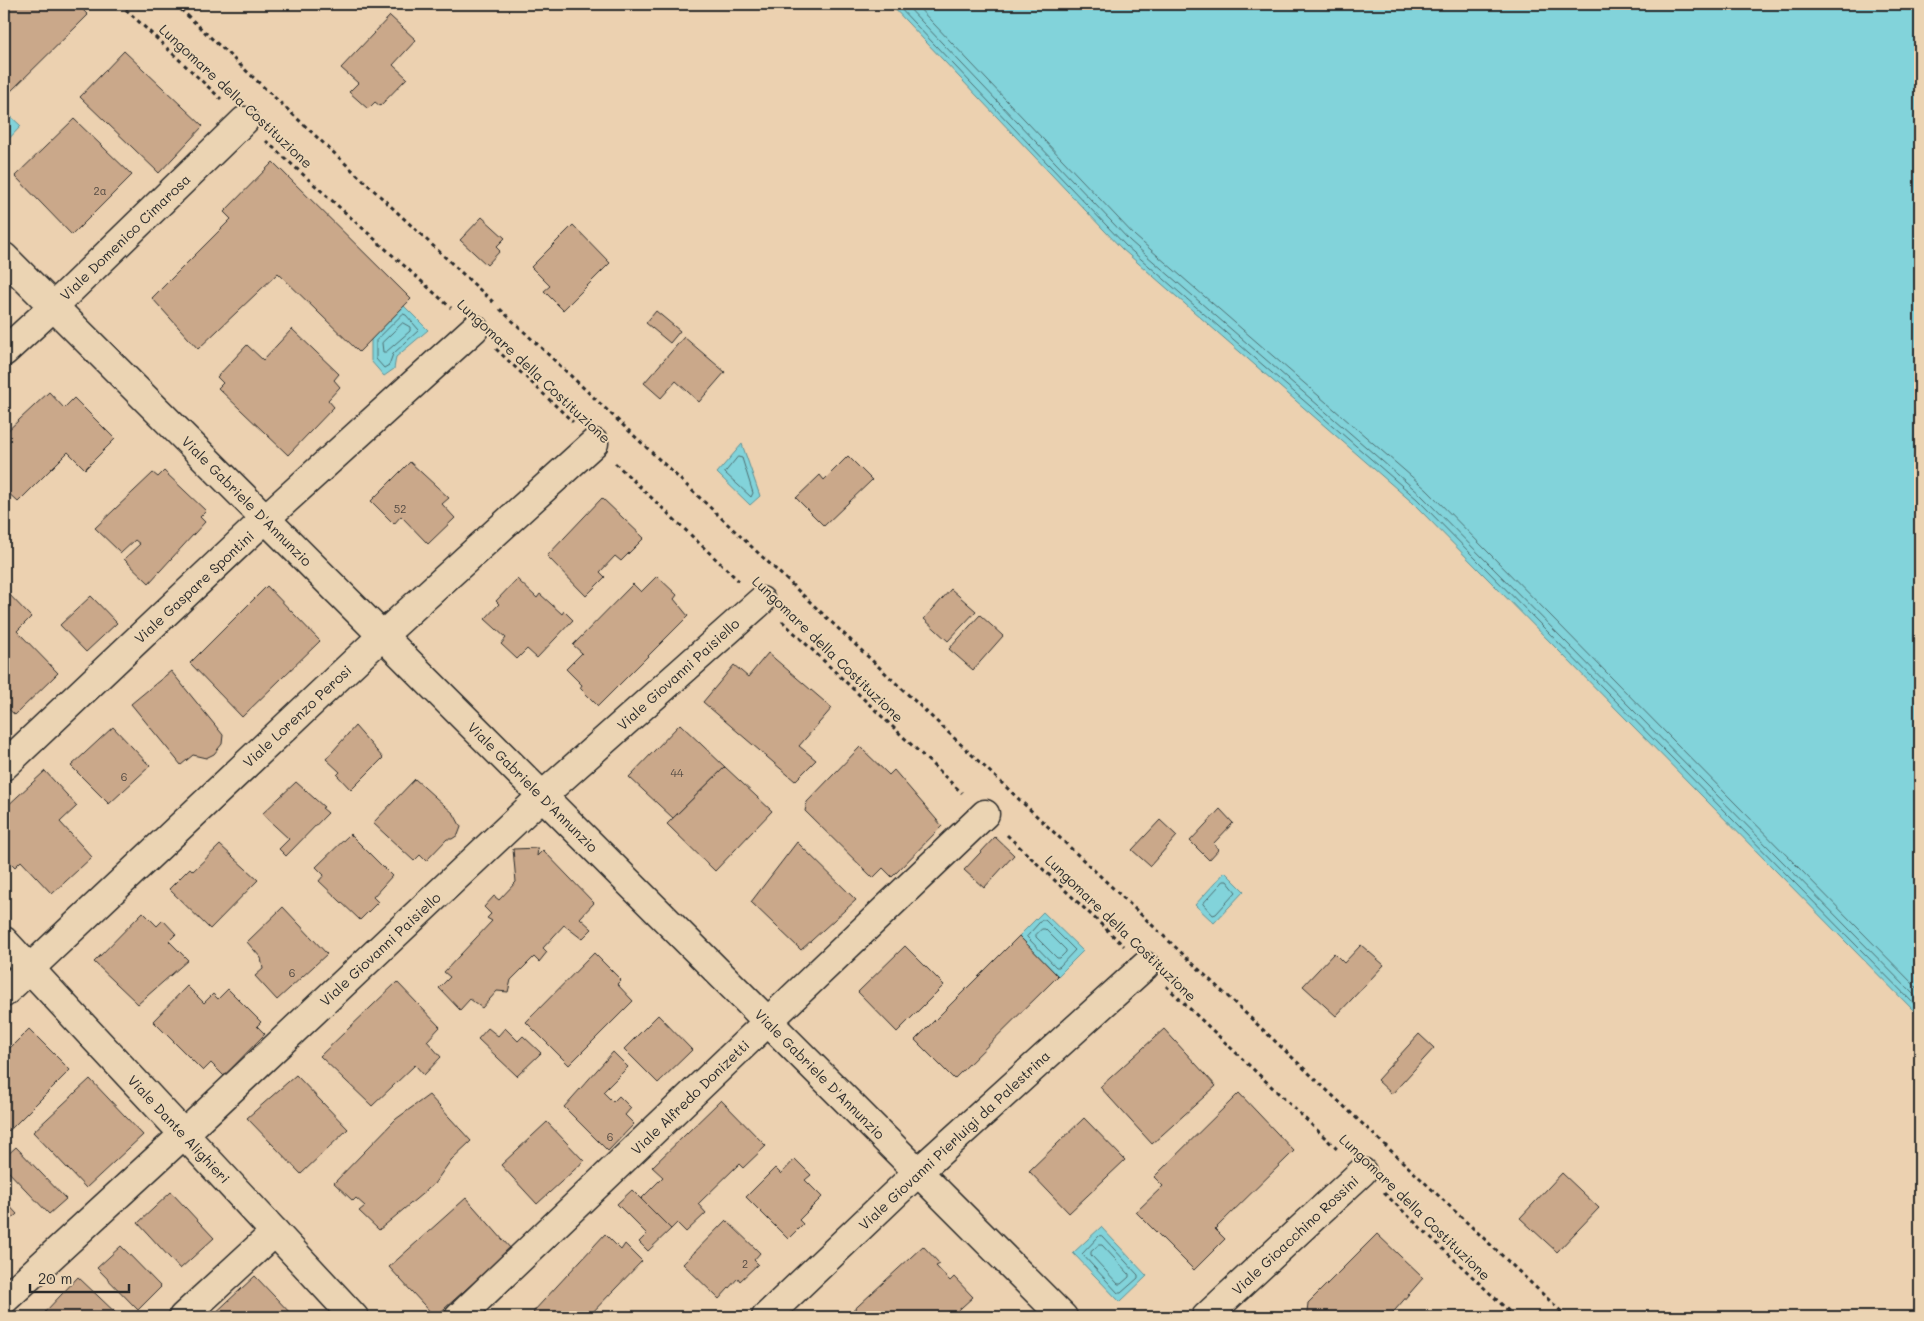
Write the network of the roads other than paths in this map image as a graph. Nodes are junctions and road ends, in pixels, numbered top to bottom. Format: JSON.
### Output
{"nodes":[{"id":1,"x":244,"y":121,"type":"road end"},
{"id":2,"x":4,"y":258,"type":"edge"},
{"id":3,"x":53,"y":307,"type":"junction"},
{"id":4,"x":474,"y":329,"type":"road end"},
{"id":5,"x":4,"y":352,"type":"edge"},
{"id":6,"x":594,"y":443,"type":"road end"},
{"id":7,"x":265,"y":519,"type":"junction"},
{"id":8,"x":761,"y":601,"type":"road end"},
{"id":9,"x":382,"y":636,"type":"junction"},
{"id":10,"x":4,"y":766,"type":"edge"},
{"id":11,"x":542,"y":796,"type":"junction"},
{"id":12,"x":984,"y":814,"type":"road end"},
{"id":13,"x":4,"y":941,"type":"edge"},
{"id":14,"x":1145,"y":966,"type":"road end"},
{"id":15,"x":30,"y":969,"type":"junction"},
{"id":16,"x":4,"y":993,"type":"edge"},
{"id":17,"x":768,"y":1022,"type":"junction"},
{"id":18,"x":184,"y":1134,"type":"junction"},
{"id":19,"x":918,"y":1172,"type":"junction"},
{"id":20,"x":1362,"y":1172,"type":"road end"},
{"id":21,"x":275,"y":1232,"type":"junction"},
{"id":22,"x":4,"y":1300,"type":"edge"},
{"id":23,"x":183,"y":1317,"type":"edge"},
{"id":24,"x":354,"y":1317,"type":"edge"},
{"id":25,"x":460,"y":1317,"type":"edge"},
{"id":26,"x":766,"y":1317,"type":"edge"},
{"id":27,"x":1063,"y":1317,"type":"edge"},
{"id":28,"x":1206,"y":1317,"type":"edge"}],
"edges":[{"from":1,"to":3,"type":"street","name":"Viale Domenico Cimarosa"},
{"from":2,"to":3,"type":"street","name":"Viale Gabriele D'Annunzio"},
{"from":3,"to":5,"type":"street","name":"Viale Domenico Cimarosa"},
{"from":3,"to":7,"type":"street","name":"Viale Gabriele D'Annunzio"},
{"from":4,"to":7,"type":"street","name":"Viale Gaspare Spontini"},
{"from":6,"to":9,"type":"street","name":"Viale Lorenzo Perosi"},
{"from":7,"to":9,"type":"street","name":"Viale Gabriele D'Annunzio"},
{"from":7,"to":10,"type":"street","name":"Viale Gaspare Spontini"},
{"from":8,"to":11,"type":"street","name":"Viale Giovanni Paisiello"},
{"from":9,"to":11,"type":"street","name":"Viale Gabriele D'Annunzio"},
{"from":9,"to":15,"type":"street","name":"Viale Lorenzo Perosi"},
{"from":11,"to":17,"type":"street","name":"Viale Gabriele D'Annunzio"},
{"from":11,"to":18,"type":"street","name":"Viale Giovanni Paisiello"},
{"from":12,"to":17,"type":"street","name":"Viale Alfredo Donizetti"},
{"from":13,"to":15,"type":"street","name":"Viale Dante Alighieri"},
{"from":14,"to":19,"type":"street","name":"Viale Giovanni Pierluigi da Palestrina"},
{"from":15,"to":16,"type":"street","name":"Viale Lorenzo Perosi"},
{"from":15,"to":18,"type":"street","name":"Viale Dante Alighieri"},
{"from":17,"to":19,"type":"street","name":"Viale Gabriele D'Annunzio"},
{"from":17,"to":25,"type":"street","name":"Viale Alfredo Donizetti"},
{"from":18,"to":21,"type":"street","name":"Viale Dante Alighieri"},
{"from":18,"to":22,"type":"street","name":"Viale Giovanni Paisiello"},
{"from":19,"to":26,"type":"street","name":"Viale Giovanni Pierluigi da Palestrina"},
{"from":19,"to":27,"type":"street","name":"Viale Gabriele D'Annunzio"},
{"from":20,"to":28,"type":"street","name":"Viale Gioacchino Rossini"},
{"from":21,"to":23,"type":"street"},
{"from":21,"to":24,"type":"street","name":"Viale Dante Alighieri"}]}
